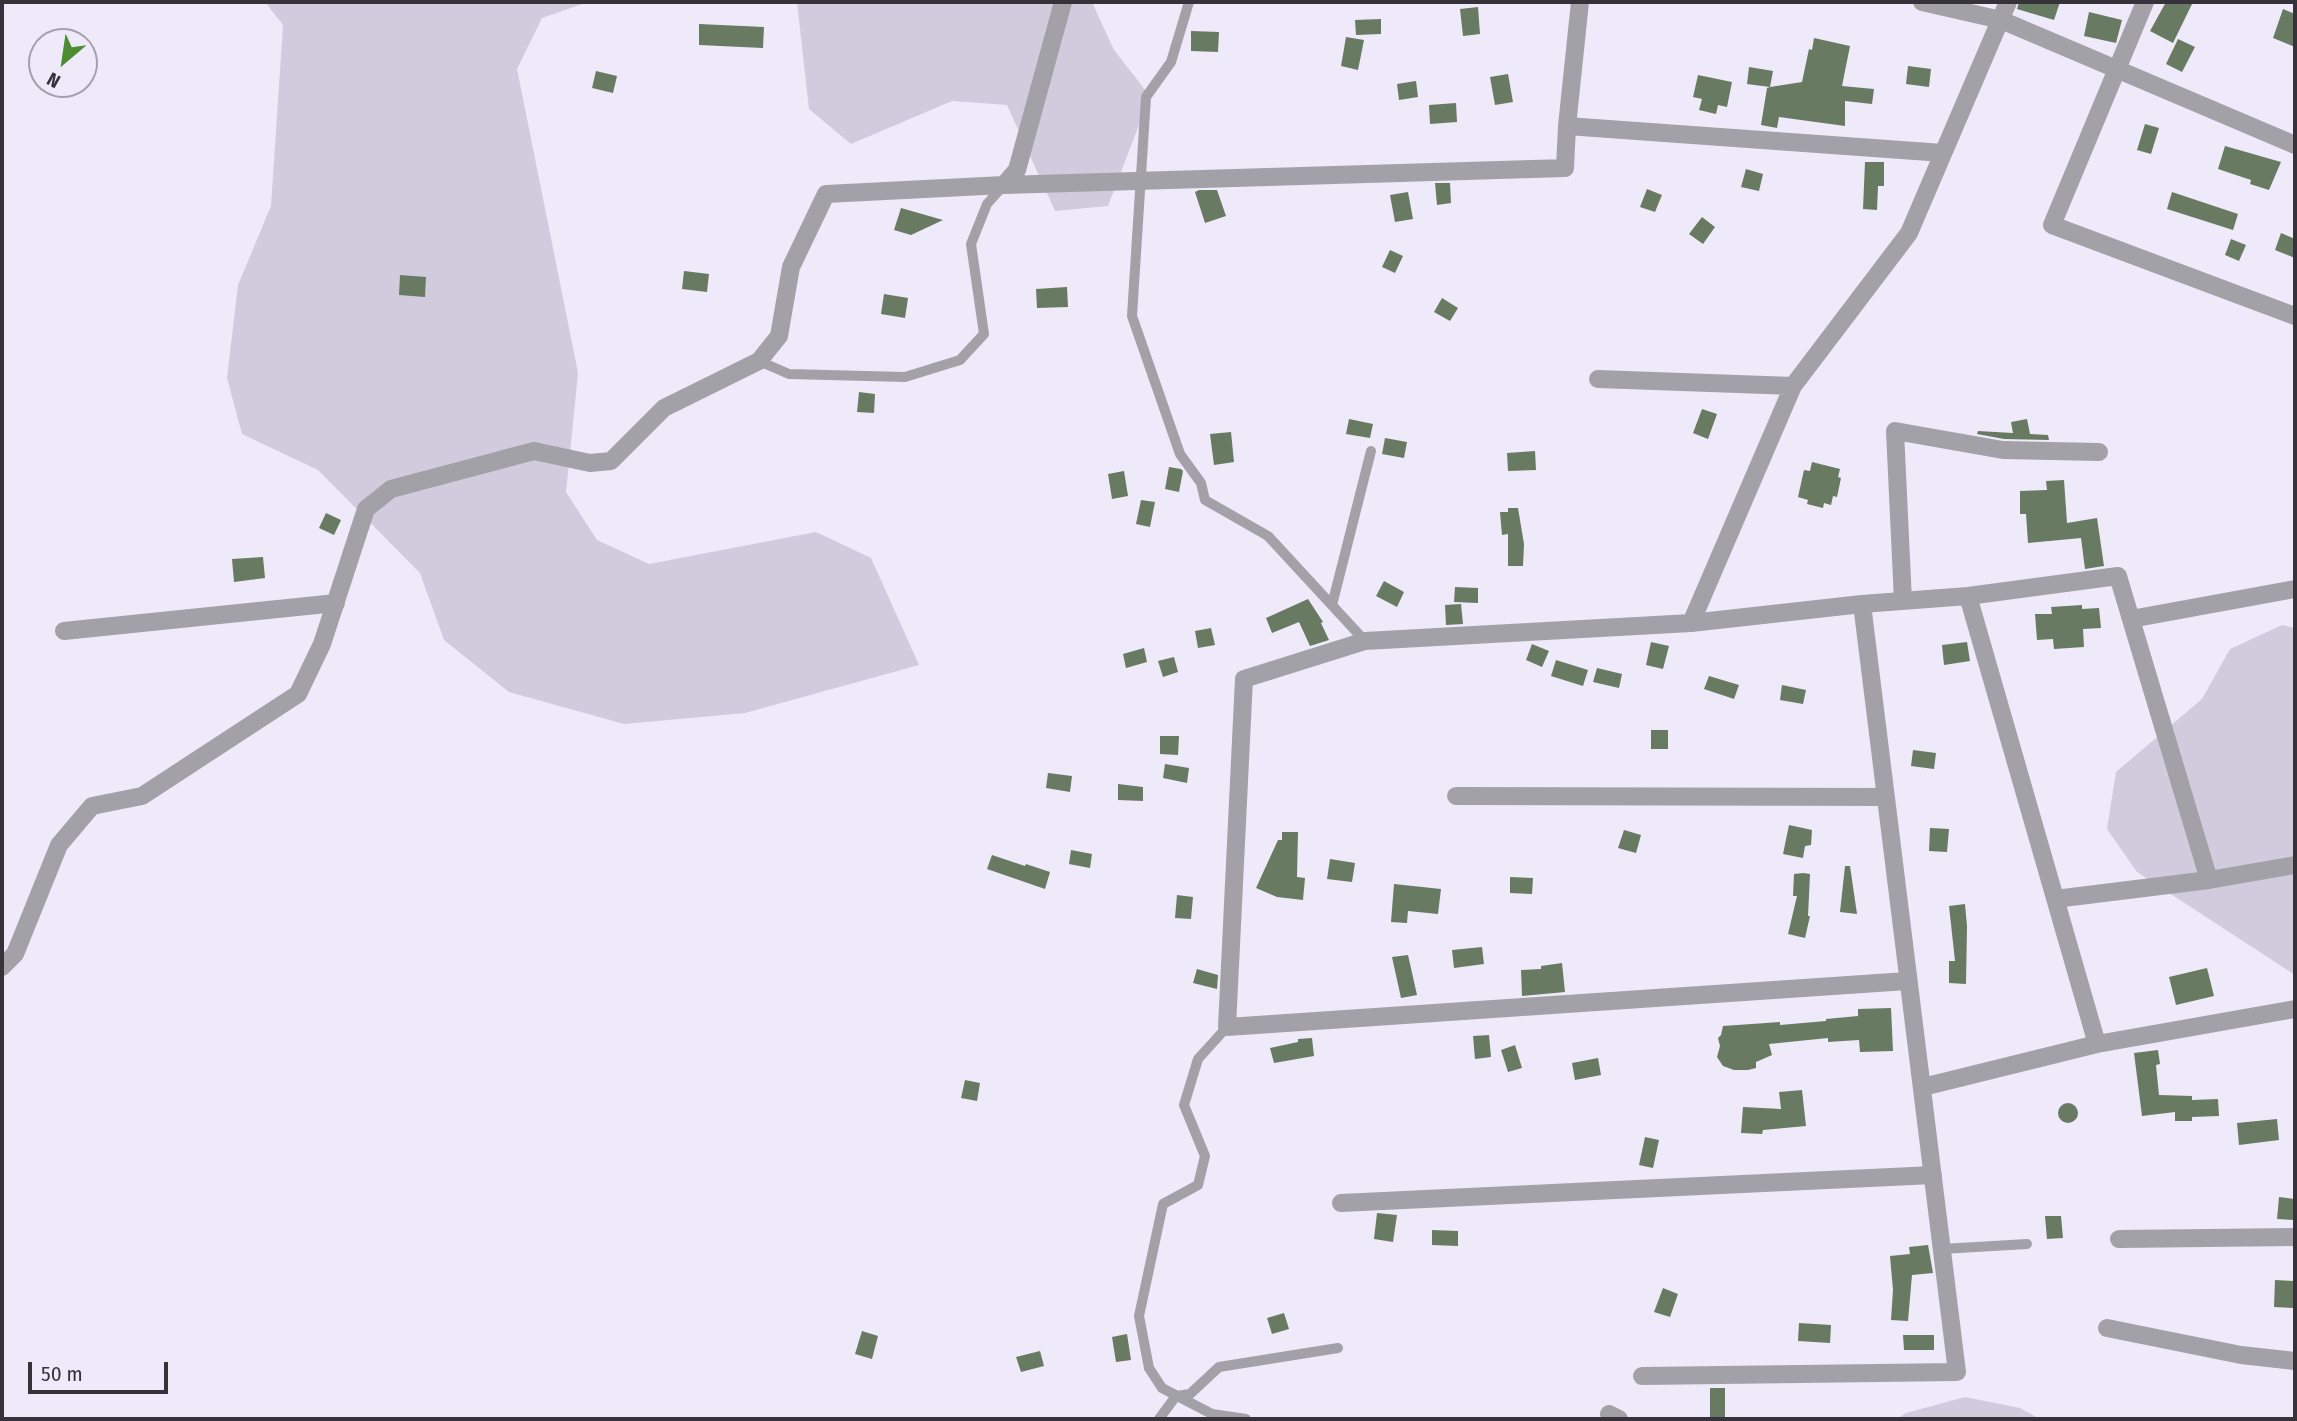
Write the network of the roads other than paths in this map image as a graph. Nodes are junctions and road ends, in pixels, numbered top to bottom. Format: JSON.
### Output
{"nodes":[{"id":1,"x":1063,"y":2,"type":"edge"},
{"id":2,"x":1189,"y":2,"type":"edge"},
{"id":3,"x":1580,"y":2,"type":"edge"},
{"id":4,"x":1922,"y":2,"type":"edge"},
{"id":5,"x":2008,"y":2,"type":"edge"},
{"id":6,"x":2145,"y":2,"type":"edge"},
{"id":7,"x":2001,"y":20,"type":"junction"},
{"id":8,"x":2118,"y":69,"type":"junction"},
{"id":9,"x":1567,"y":126,"type":"junction"},
{"id":10,"x":2295,"y":145,"type":"edge"},
{"id":11,"x":1943,"y":153,"type":"junction"},
{"id":12,"x":1141,"y":182,"type":"junction"},
{"id":13,"x":1004,"y":185,"type":"junction"},
{"id":14,"x":2295,"y":316,"type":"edge"},
{"id":15,"x":759,"y":361,"type":"junction"},
{"id":16,"x":1598,"y":379,"type":"dead end"},
{"id":17,"x":1793,"y":386,"type":"junction"},
{"id":18,"x":1371,"y":451,"type":"dead end"},
{"id":19,"x":2099,"y":452,"type":"dead end"},
{"id":20,"x":2295,"y":589,"type":"edge"},
{"id":21,"x":1968,"y":596,"type":"junction"},
{"id":22,"x":1903,"y":601,"type":"junction"},
{"id":23,"x":336,"y":603,"type":"junction"},
{"id":24,"x":1862,"y":604,"type":"junction"},
{"id":25,"x":1332,"y":605,"type":"junction"},
{"id":26,"x":2131,"y":619,"type":"junction"},
{"id":27,"x":1691,"y":623,"type":"junction"},
{"id":28,"x":64,"y":631,"type":"dead end"},
{"id":29,"x":1365,"y":641,"type":"junction"},
{"id":30,"x":1456,"y":796,"type":"dead end"},
{"id":31,"x":1885,"y":797,"type":"junction"},
{"id":32,"x":2295,"y":865,"type":"edge"},
{"id":33,"x":2208,"y":880,"type":"junction"},
{"id":34,"x":2055,"y":899,"type":"junction"},
{"id":35,"x":2,"y":967,"type":"edge"},
{"id":36,"x":1907,"y":981,"type":"junction"},
{"id":37,"x":2295,"y":1009,"type":"edge"},
{"id":38,"x":1227,"y":1027,"type":"junction"},
{"id":39,"x":2097,"y":1044,"type":"junction"},
{"id":40,"x":1923,"y":1087,"type":"junction"},
{"id":41,"x":1933,"y":1175,"type":"junction"},
{"id":42,"x":1341,"y":1203,"type":"dead end"},
{"id":43,"x":2295,"y":1237,"type":"edge"},
{"id":44,"x":2119,"y":1239,"type":"dead end"},
{"id":45,"x":2026,"y":1244,"type":"dead end"},
{"id":46,"x":1942,"y":1250,"type":"junction"},
{"id":47,"x":2107,"y":1328,"type":"dead end"},
{"id":48,"x":1338,"y":1348,"type":"dead end"},
{"id":49,"x":2295,"y":1361,"type":"edge"},
{"id":50,"x":1642,"y":1376,"type":"dead end"},
{"id":51,"x":1176,"y":1396,"type":"junction"},
{"id":52,"x":1159,"y":1419,"type":"edge"},
{"id":53,"x":1246,"y":1419,"type":"edge"}],
"edges":[{"from":1,"to":13,"type":"street"},
{"from":2,"to":12,"type":"lane"},
{"from":3,"to":9,"type":"street"},
{"from":4,"to":7,"type":"street"},
{"from":5,"to":7,"type":"street"},
{"from":6,"to":8,"type":"street"},
{"from":7,"to":8,"type":"street"},
{"from":7,"to":11,"type":"street"},
{"from":8,"to":10,"type":"street"},
{"from":8,"to":14,"type":"street"},
{"from":9,"to":11,"type":"street"},
{"from":9,"to":12,"type":"street"},
{"from":11,"to":17,"type":"street"},
{"from":12,"to":13,"type":"street"},
{"from":12,"to":25,"type":"lane"},
{"from":13,"to":15,"type":"street"},
{"from":13,"to":15,"type":"lane"},
{"from":15,"to":23,"type":"street"},
{"from":16,"to":17,"type":"street"},
{"from":17,"to":27,"type":"street"},
{"from":18,"to":25,"type":"lane"},
{"from":19,"to":22,"type":"street"},
{"from":20,"to":26,"type":"street"},
{"from":21,"to":22,"type":"street"},
{"from":21,"to":26,"type":"street"},
{"from":21,"to":34,"type":"street"},
{"from":22,"to":24,"type":"street"},
{"from":23,"to":28,"type":"street"},
{"from":23,"to":35,"type":"street"},
{"from":24,"to":27,"type":"street"},
{"from":24,"to":31,"type":"street"},
{"from":25,"to":29,"type":"lane"},
{"from":26,"to":33,"type":"street"},
{"from":27,"to":29,"type":"street"},
{"from":29,"to":38,"type":"street"},
{"from":30,"to":31,"type":"street"},
{"from":31,"to":36,"type":"street"},
{"from":32,"to":33,"type":"street"},
{"from":33,"to":34,"type":"street"},
{"from":34,"to":39,"type":"street"},
{"from":36,"to":38,"type":"street"},
{"from":36,"to":40,"type":"street"},
{"from":37,"to":39,"type":"street"},
{"from":38,"to":51,"type":"lane"},
{"from":39,"to":40,"type":"street"},
{"from":40,"to":41,"type":"street"},
{"from":41,"to":42,"type":"street"},
{"from":41,"to":46,"type":"street"},
{"from":43,"to":44,"type":"street"},
{"from":45,"to":46,"type":"lane"},
{"from":46,"to":50,"type":"street"},
{"from":47,"to":49,"type":"street"},
{"from":48,"to":51,"type":"lane"},
{"from":51,"to":52,"type":"lane"},
{"from":51,"to":53,"type":"lane"}]}
